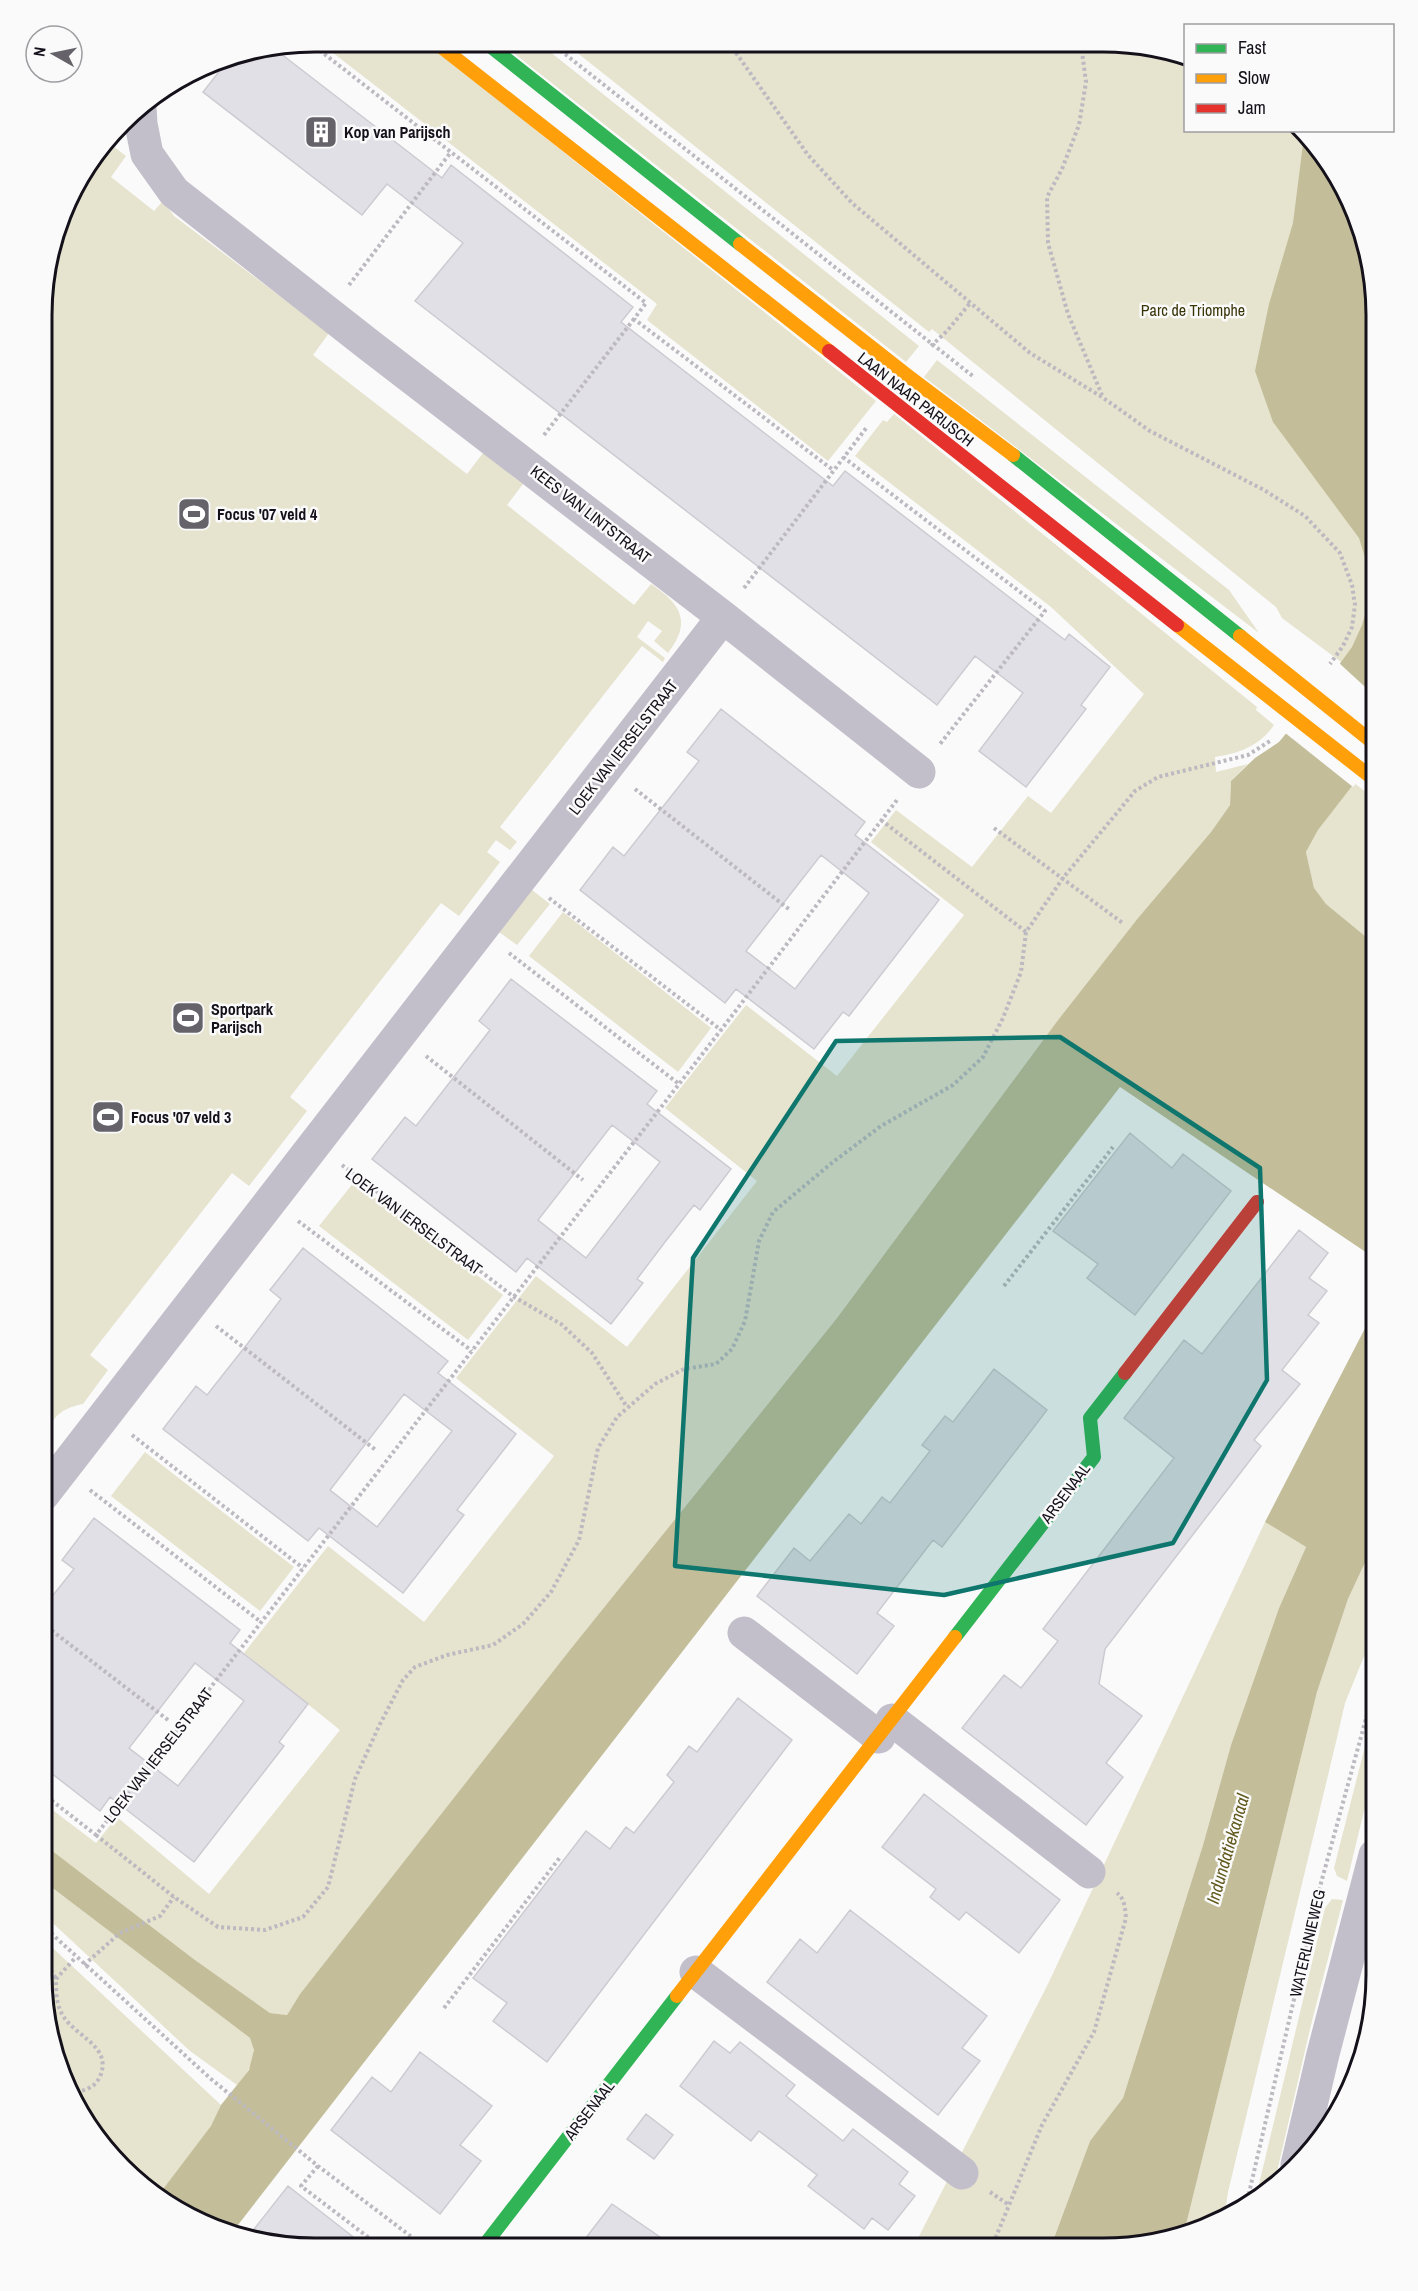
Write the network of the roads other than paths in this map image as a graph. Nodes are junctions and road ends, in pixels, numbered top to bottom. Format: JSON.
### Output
{"nodes":[{"id":1,"x":448,"y":52,"type":"edge"},
{"id":2,"x":497,"y":52,"type":"edge"},
{"id":3,"x":141,"y":119,"type":"edge"},
{"id":4,"x":723,"y":617,"type":"junction"},
{"id":5,"x":1366,"y":737,"type":"edge"},
{"id":6,"x":919,"y":772,"type":"road end"},
{"id":7,"x":1366,"y":774,"type":"edge"},
{"id":8,"x":1257,"y":1202,"type":"dead end"},
{"id":9,"x":52,"y":1484,"type":"edge"},
{"id":10,"x":744,"y":1634,"type":"dead end"},
{"id":11,"x":885,"y":1729,"type":"junction"},
{"id":12,"x":1089,"y":1872,"type":"road end"},
{"id":13,"x":1366,"y":1912,"type":"edge"},
{"id":14,"x":696,"y":1972,"type":"junction"},
{"id":15,"x":1301,"y":2148,"type":"edge"},
{"id":16,"x":962,"y":2173,"type":"dead end"},
{"id":17,"x":490,"y":2238,"type":"edge"}],
"edges":[{"from":1,"to":7,"type":"street","name":"LAAN NAAR PARIJSCH"},
{"from":2,"to":5,"type":"street","name":"LAAN NAAR PARIJSCH"},
{"from":3,"to":4,"type":"street","name":"KEES VAN LINTSTRAAT"},
{"from":4,"to":6,"type":"street","name":"KEES VAN LINTSTRAAT"},
{"from":4,"to":9,"type":"street","name":"LOEK VAN IERSELSTRAAT"},
{"from":8,"to":11,"type":"street","name":"ARSENAAL"},
{"from":10,"to":11,"type":"street"},
{"from":11,"to":12,"type":"street"},
{"from":11,"to":14,"type":"street","name":"ARSENAAL"},
{"from":13,"to":15,"type":"street"},
{"from":14,"to":16,"type":"street"},
{"from":14,"to":17,"type":"street","name":"ARSENAAL"}]}
